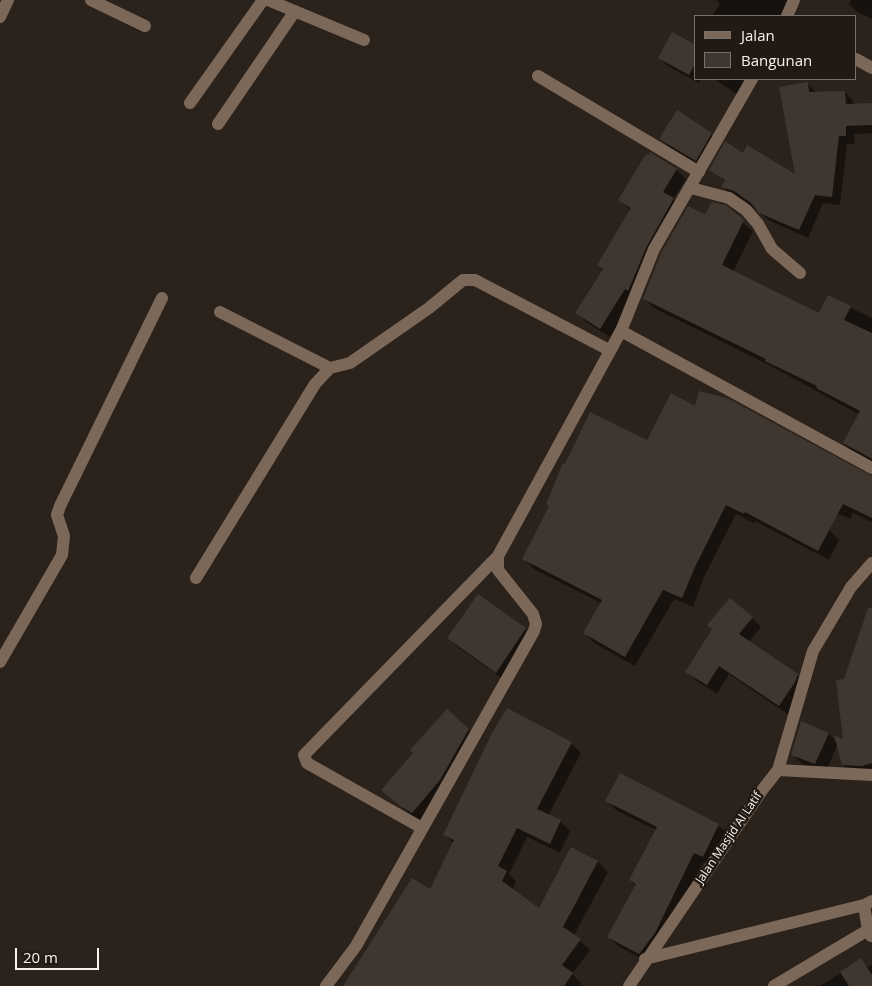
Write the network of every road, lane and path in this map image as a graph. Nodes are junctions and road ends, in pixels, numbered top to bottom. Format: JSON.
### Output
{"nodes":[{"id":1,"x":8,"y":0,"type":"edge"},
{"id":2,"x":91,"y":0,"type":"edge"},
{"id":3,"x":263,"y":0,"type":"edge"},
{"id":4,"x":268,"y":0,"type":"edge"},
{"id":5,"x":794,"y":0,"type":"edge"},
{"id":6,"x":295,"y":11,"type":"junction"},
{"id":7,"x":787,"y":15,"type":"edge"},
{"id":8,"x":0,"y":17,"type":"edge"},
{"id":9,"x":145,"y":26,"type":"dead end"},
{"id":10,"x":364,"y":40,"type":"dead end"},
{"id":11,"x":857,"y":60,"type":"edge"},
{"id":12,"x":872,"y":68,"type":"edge"},
{"id":13,"x":538,"y":76,"type":"dead end"},
{"id":14,"x":751,"y":80,"type":"edge"},
{"id":15,"x":190,"y":103,"type":"dead end"},
{"id":16,"x":218,"y":124,"type":"dead end"},
{"id":17,"x":699,"y":172,"type":"junction"},
{"id":18,"x":691,"y":188,"type":"junction"},
{"id":19,"x":800,"y":273,"type":"dead end"},
{"id":20,"x":162,"y":298,"type":"dead end"},
{"id":21,"x":220,"y":312,"type":"dead end"},
{"id":22,"x":621,"y":331,"type":"junction"},
{"id":23,"x":609,"y":350,"type":"junction"},
{"id":24,"x":330,"y":368,"type":"junction"},
{"id":25,"x":872,"y":468,"type":"edge"},
{"id":26,"x":498,"y":556,"type":"junction"},
{"id":27,"x":872,"y":563,"type":"edge"},
{"id":28,"x":196,"y":578,"type":"dead end"},
{"id":29,"x":0,"y":662,"type":"edge"},
{"id":30,"x":778,"y":770,"type":"junction"},
{"id":31,"x":872,"y":775,"type":"edge"},
{"id":32,"x":422,"y":828,"type":"junction"},
{"id":33,"x":868,"y":903,"type":"edge"},
{"id":34,"x":870,"y":934,"type":"edge"},
{"id":35,"x":645,"y":960,"type":"junction"},
{"id":36,"x":326,"y":986,"type":"edge"},
{"id":37,"x":629,"y":986,"type":"edge"},
{"id":38,"x":774,"y":986,"type":"edge"}],
"edges":[{"from":1,"to":8,"type":"street"},
{"from":2,"to":9,"type":"street"},
{"from":3,"to":15,"type":"street"},
{"from":4,"to":6,"type":"street"},
{"from":5,"to":7,"type":"street"},
{"from":6,"to":10,"type":"street"},
{"from":6,"to":16,"type":"street"},
{"from":11,"to":12,"type":"street"},
{"from":13,"to":17,"type":"street"},
{"from":14,"to":17,"type":"street"},
{"from":17,"to":18,"type":"street"},
{"from":18,"to":19,"type":"street"},
{"from":18,"to":22,"type":"street"},
{"from":20,"to":29,"type":"street"},
{"from":21,"to":24,"type":"street"},
{"from":22,"to":23,"type":"street"},
{"from":22,"to":25,"type":"street"},
{"from":23,"to":24,"type":"street"},
{"from":23,"to":26,"type":"street"},
{"from":24,"to":28,"type":"street"},
{"from":26,"to":32,"type":"street"},
{"from":26,"to":32,"type":"street"},
{"from":27,"to":30,"type":"street"},
{"from":30,"to":31,"type":"street"},
{"from":30,"to":35,"type":"street","name":"Jalan Masjid Al Latif"},
{"from":32,"to":36,"type":"street"},
{"from":33,"to":34,"type":"street"},
{"from":33,"to":35,"type":"street"},
{"from":34,"to":38,"type":"street"},
{"from":35,"to":37,"type":"street","name":"Jalan Masjid Al Latif"}]}
